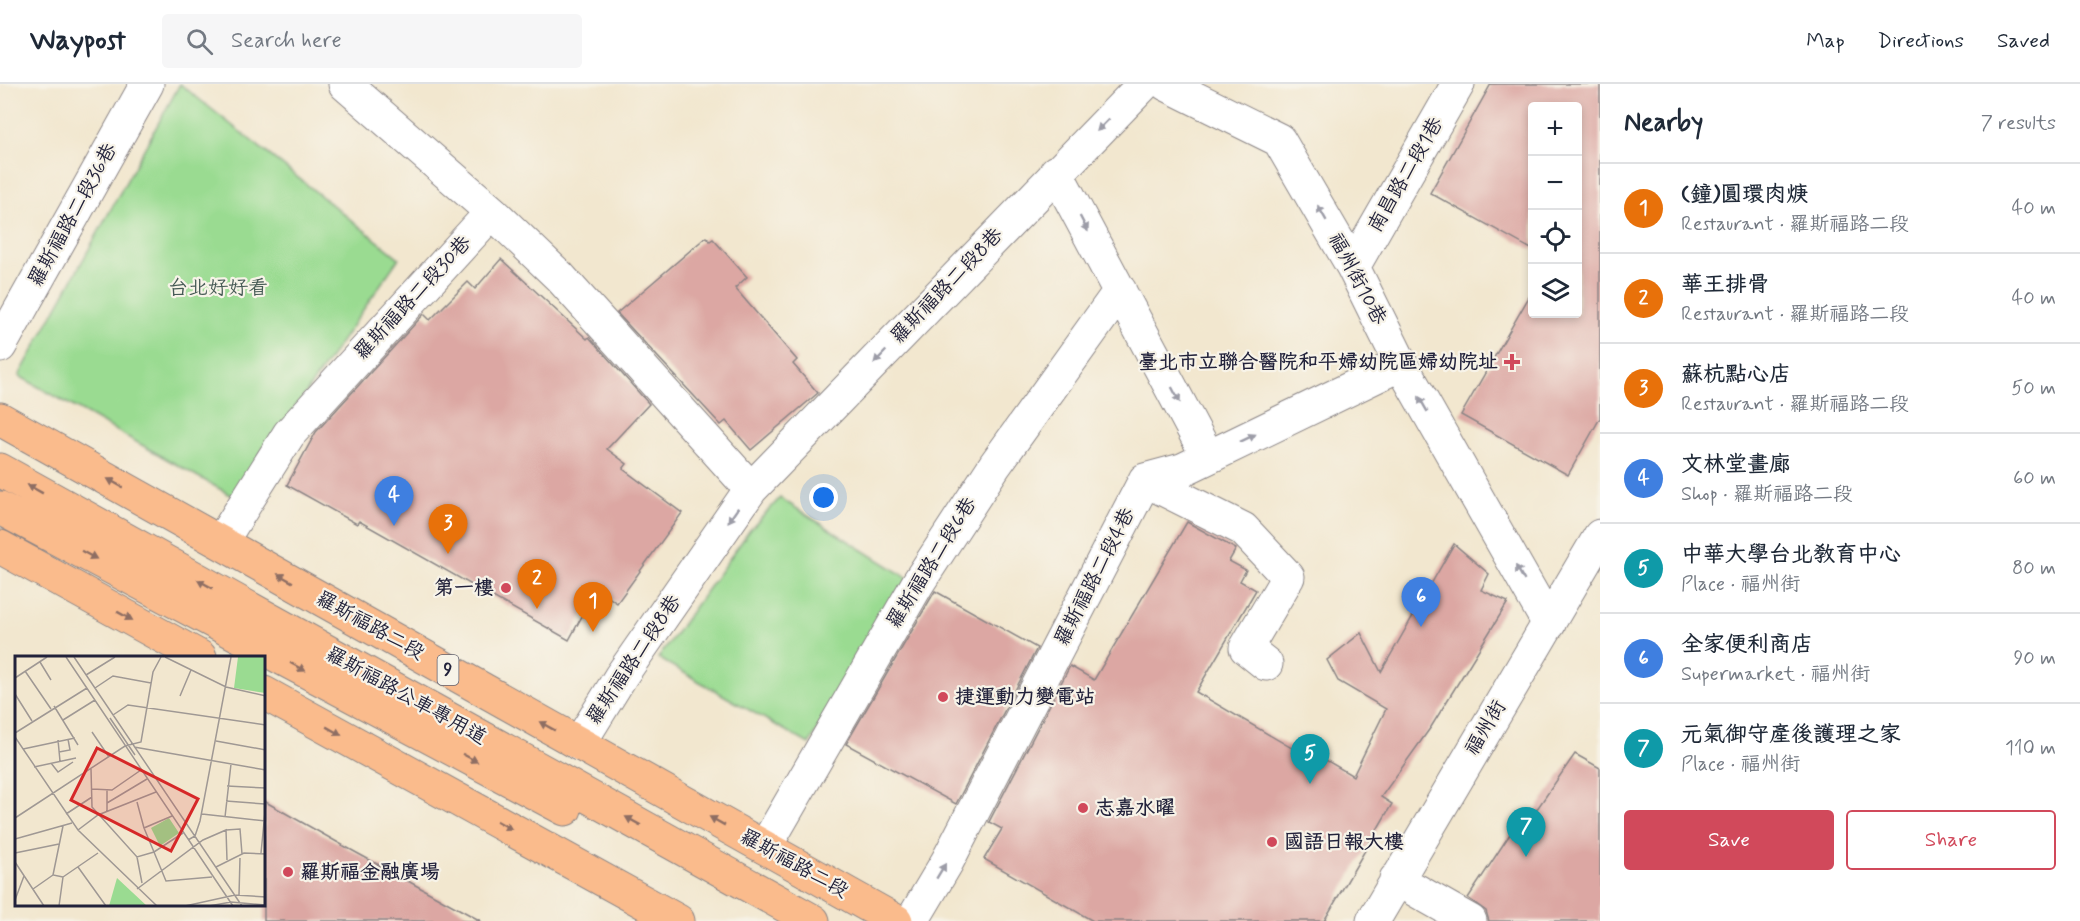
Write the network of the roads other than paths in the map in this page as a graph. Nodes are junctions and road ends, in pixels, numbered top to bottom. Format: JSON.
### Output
{"nodes":[{"id":1,"x":147,"y":84,"type":"edge"},
{"id":2,"x":345,"y":84,"type":"edge"},
{"id":3,"x":1144,"y":84,"type":"edge"},
{"id":4,"x":1166,"y":84,"type":"edge"},
{"id":5,"x":1458,"y":84,"type":"edge"},
{"id":6,"x":1056,"y":172,"type":"junction"},
{"id":7,"x":492,"y":212,"type":"junction"},
{"id":8,"x":1353,"y":267,"type":"junction"},
{"id":9,"x":1120,"y":291,"type":"junction"},
{"id":10,"x":0,"y":346,"type":"edge"},
{"id":11,"x":1401,"y":364,"type":"junction"},
{"id":12,"x":0,"y":419,"type":"edge"},
{"id":13,"x":1208,"y":457,"type":"junction"},
{"id":14,"x":0,"y":470,"type":"edge"},
{"id":15,"x":1145,"y":480,"type":"junction"},
{"id":16,"x":751,"y":489,"type":"junction"},
{"id":17,"x":0,"y":508,"type":"edge"},
{"id":18,"x":1600,"y":536,"type":"edge"},
{"id":19,"x":221,"y":542,"type":"junction"},
{"id":20,"x":0,"y":547,"type":"edge"},
{"id":21,"x":1549,"y":624,"type":"junction"},
{"id":22,"x":198,"y":656,"type":"edge"},
{"id":23,"x":1266,"y":664,"type":"dead end"},
{"id":24,"x":266,"y":694,"type":"edge"},
{"id":25,"x":579,"y":744,"type":"junction"},
{"id":26,"x":765,"y":847,"type":"junction"},
{"id":27,"x":1396,"y":879,"type":"junction"},
{"id":28,"x":678,"y":921,"type":"edge"},
{"id":29,"x":774,"y":921,"type":"edge"},
{"id":30,"x":813,"y":921,"type":"edge"},
{"id":31,"x":896,"y":921,"type":"edge"},
{"id":32,"x":912,"y":921,"type":"edge"},
{"id":33,"x":1373,"y":921,"type":"edge"},
{"id":34,"x":1470,"y":921,"type":"edge"}],
"edges":[{"from":1,"to":10,"type":"street","name":"羅斯福路二段36巷"},
{"from":2,"to":7,"type":"street"},
{"from":3,"to":6,"type":"street","name":"羅斯福路二段8巷","one_way":true},
{"from":8,"to":4,"type":"street","name":"福州街10巷","one_way":true},
{"from":5,"to":8,"type":"street","name":"南昌路二段1巷"},
{"from":6,"to":9,"type":"street","one_way":true},
{"from":6,"to":16,"type":"street","name":"羅斯福路二段8巷","one_way":true},
{"from":7,"to":16,"type":"street"},
{"from":7,"to":19,"type":"street","name":"羅斯福路二段30巷"},
{"from":8,"to":11,"type":"street","name":"福州街10巷"},
{"from":9,"to":13,"type":"street","one_way":true},
{"from":9,"to":26,"type":"street","name":"羅斯福路二段6巷"},
{"from":13,"to":11,"type":"street","one_way":true},
{"from":21,"to":11,"type":"street","name":"福州街10巷","one_way":true},
{"from":19,"to":12,"type":"main road","name":"羅斯福路二段","number":"9","one_way":true},
{"from":13,"to":15,"type":"street"},
{"from":30,"to":14,"type":"main road","name":"羅斯福路公車專用道","number":"9","one_way":true},
{"from":15,"to":23,"type":"street"},
{"from":32,"to":15,"type":"street","name":"羅斯福路二段4巷","one_way":true},
{"from":16,"to":25,"type":"street","name":"羅斯福路二段8巷","one_way":true},
{"from":17,"to":29,"type":"main road","name":"羅斯福路公車專用道","one_way":true},
{"from":18,"to":21,"type":"street","name":"福州街"},
{"from":25,"to":19,"type":"main road","name":"羅斯福路二段","number":"9","one_way":true},
{"from":20,"to":22,"type":"main road","one_way":true},
{"from":21,"to":27,"type":"street","name":"福州街"},
{"from":24,"to":28,"type":"main road","one_way":true},
{"from":26,"to":25,"type":"main road","name":"羅斯福路二段","number":"9","one_way":true},
{"from":26,"to":31,"type":"main road","name":"羅斯福路二段","number":"9"},
{"from":27,"to":33,"type":"street","name":"福州街"},
{"from":27,"to":34,"type":"street"}]}
